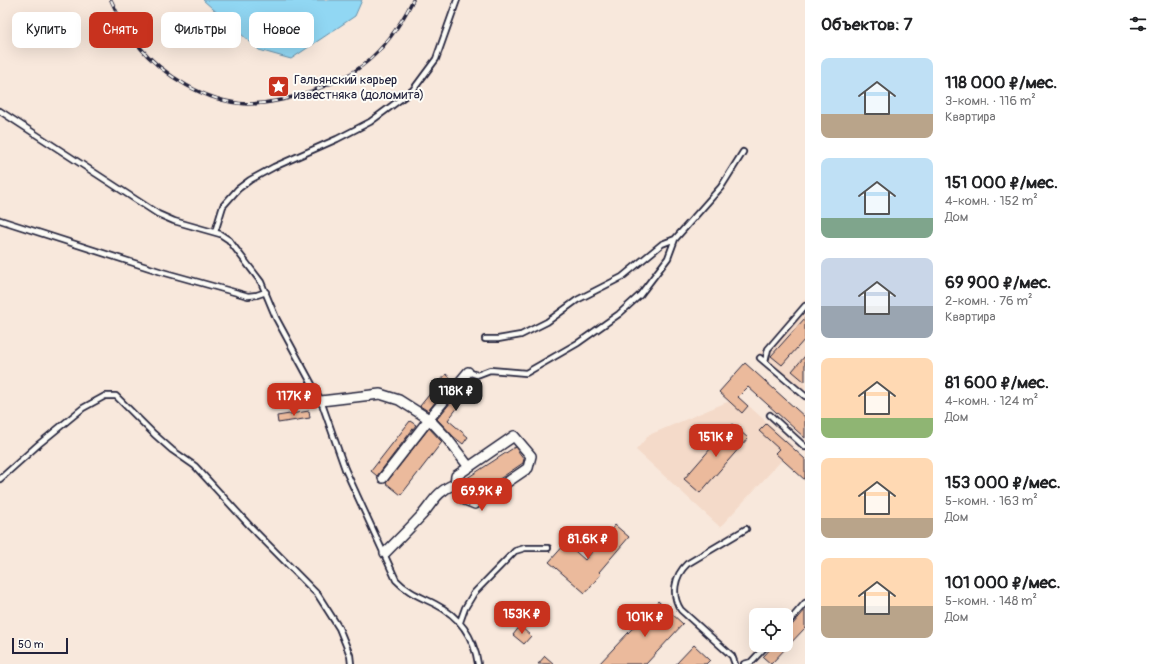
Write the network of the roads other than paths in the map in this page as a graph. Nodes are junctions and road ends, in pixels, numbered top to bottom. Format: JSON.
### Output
{"nodes":[{"id":1,"x":457,"y":0,"type":"edge"},
{"id":2,"x":0,"y":110,"type":"edge"},
{"id":3,"x":743,"y":152,"type":"dead end"},
{"id":4,"x":0,"y":220,"type":"edge"},
{"id":5,"x":215,"y":232,"type":"junction"},
{"id":6,"x":675,"y":239,"type":"junction"},
{"id":7,"x":266,"y":292,"type":"junction"},
{"id":8,"x":805,"y":306,"type":"edge"},
{"id":9,"x":485,"y":339,"type":"dead end"},
{"id":10,"x":760,"y":358,"type":"dead end"},
{"id":11,"x":765,"y":362,"type":"junction"},
{"id":12,"x":468,"y":372,"type":"joint"},
{"id":13,"x":805,"y":396,"type":"edge"},
{"id":14,"x":321,"y":401,"type":"junction"},
{"id":15,"x":770,"y":415,"type":"dead end"},
{"id":16,"x":429,"y":419,"type":"junction"},
{"id":17,"x":805,"y":447,"type":"edge"},
{"id":18,"x":469,"y":466,"type":"junction"},
{"id":19,"x":383,"y":478,"type":"dead end"},
{"id":20,"x":0,"y":479,"type":"edge"},
{"id":21,"x":455,"y":484,"type":"junction"},
{"id":22,"x":746,"y":529,"type":"dead end"},
{"id":23,"x":548,"y":548,"type":"dead end"},
{"id":24,"x":385,"y":553,"type":"junction"},
{"id":25,"x":805,"y":603,"type":"edge"},
{"id":26,"x":793,"y":617,"type":"edge"},
{"id":27,"x":460,"y":622,"type":"junction"},
{"id":28,"x":760,"y":652,"type":"edge"},
{"id":29,"x":351,"y":664,"type":"edge"},
{"id":30,"x":478,"y":664,"type":"edge"},
{"id":31,"x":735,"y":664,"type":"edge"},
{"id":32,"x":744,"y":664,"type":"edge"}],
"edges":[{"from":1,"to":5,"type":"lane"},
{"from":2,"to":5,"type":"lane"},
{"from":3,"to":6,"type":"lane"},
{"from":4,"to":7,"type":"lane"},
{"from":5,"to":7,"type":"lane"},
{"from":6,"to":9,"type":"lane"},
{"from":6,"to":12,"type":"lane"},
{"from":7,"to":14,"type":"lane"},
{"from":8,"to":11,"type":"lane"},
{"from":10,"to":11,"type":"lane"},
{"from":11,"to":13,"type":"lane"},
{"from":12,"to":16,"type":"street"},
{"from":14,"to":16,"type":"street"},
{"from":14,"to":24,"type":"lane"},
{"from":15,"to":17,"type":"lane"},
{"from":16,"to":18,"type":"street"},
{"from":16,"to":19,"type":"street"},
{"from":18,"to":21,"type":"street"},
{"from":18,"to":21,"type":"street"},
{"from":20,"to":29,"type":"lane"},
{"from":21,"to":24,"type":"street"},
{"from":22,"to":31,"type":"lane"},
{"from":23,"to":27,"type":"lane"},
{"from":24,"to":27,"type":"lane"},
{"from":25,"to":26,"type":"lane"},
{"from":27,"to":30,"type":"lane"},
{"from":28,"to":32,"type":"lane"}]}
